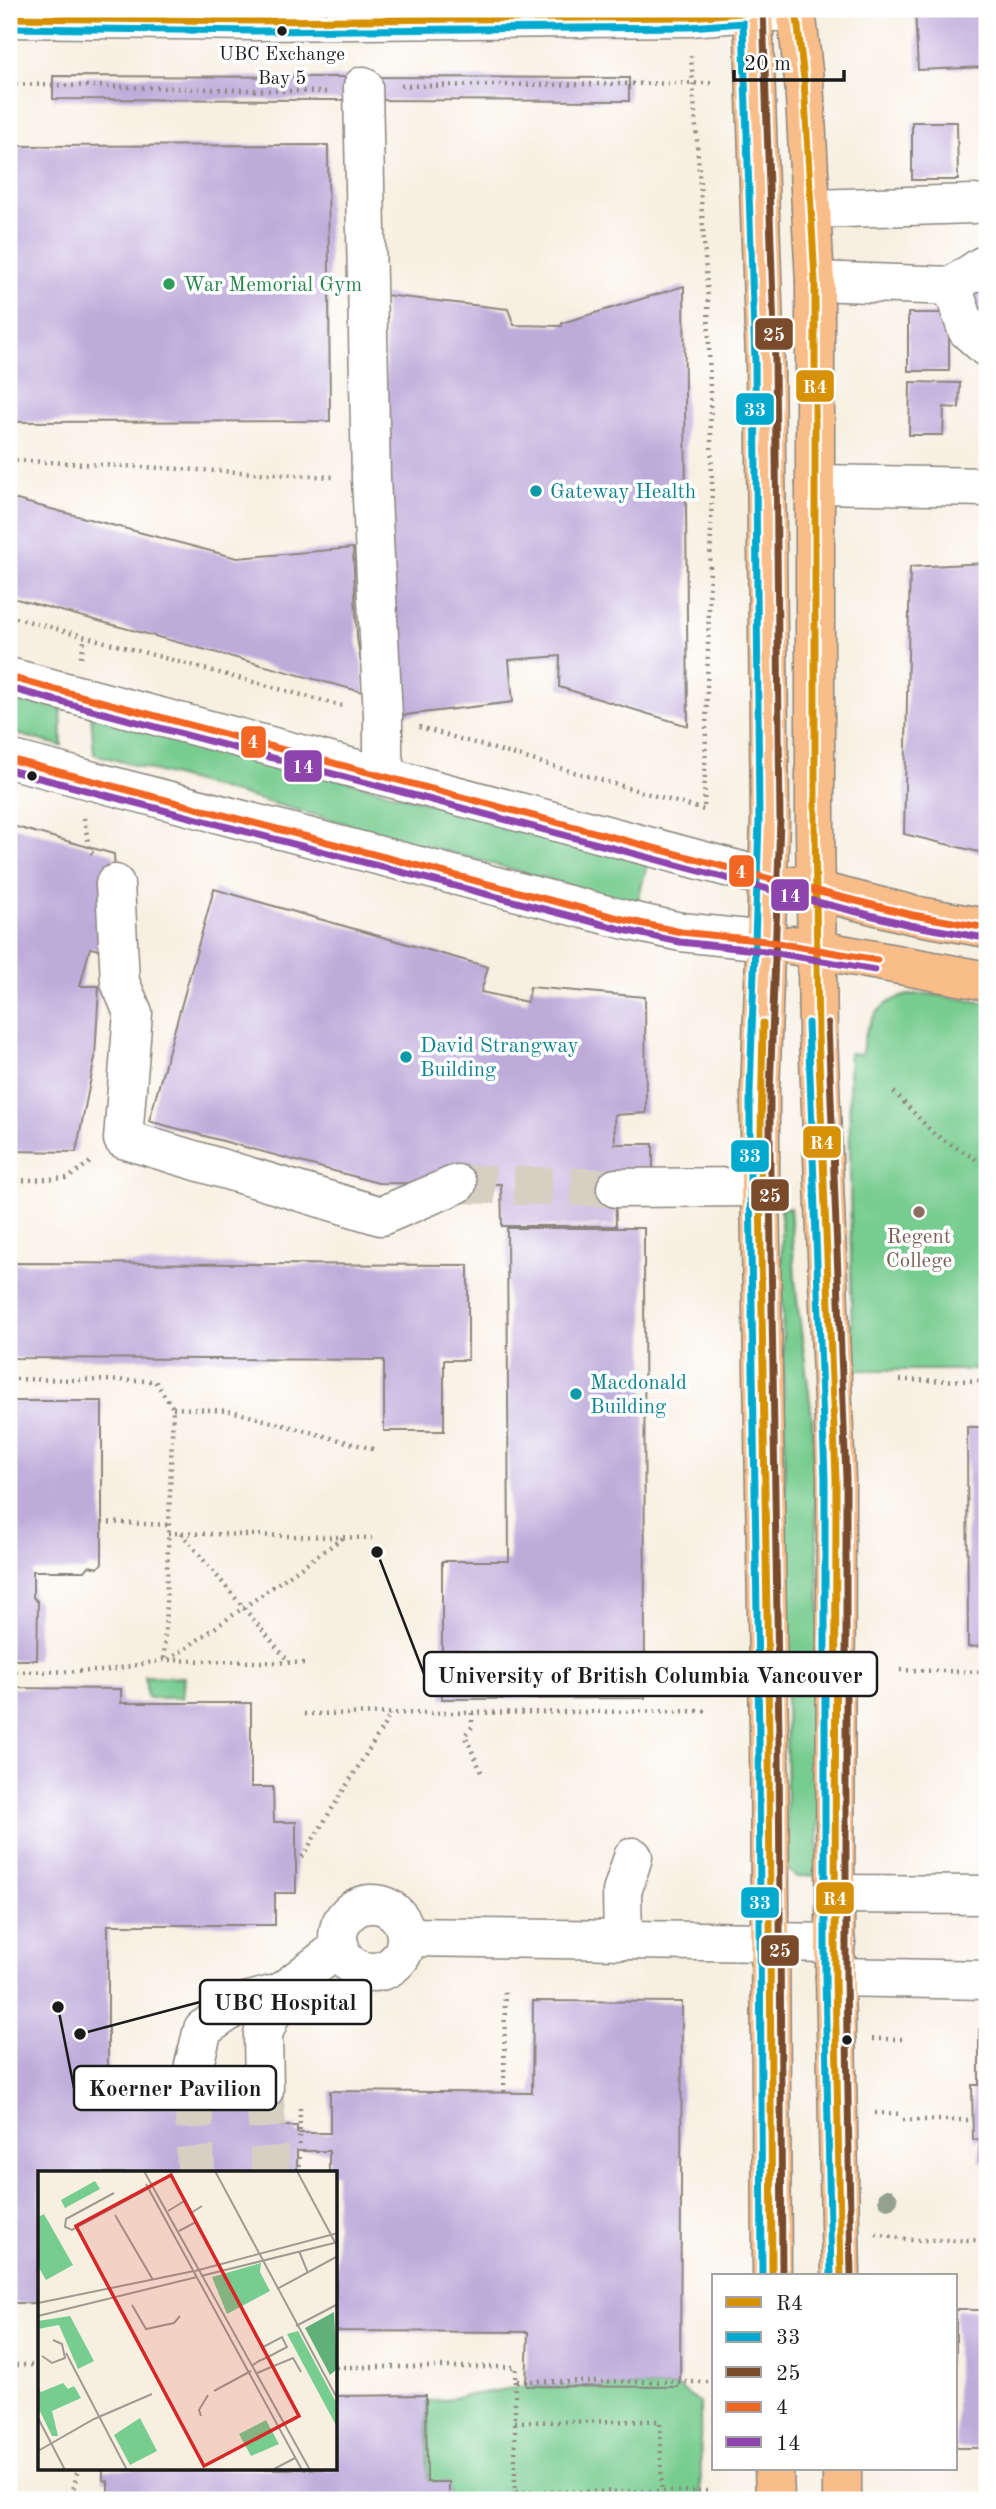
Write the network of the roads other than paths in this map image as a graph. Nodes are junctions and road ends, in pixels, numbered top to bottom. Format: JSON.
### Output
{"nodes":[{"id":1,"x":753,"y":10,"type":"edge"},
{"id":2,"x":796,"y":10,"type":"edge"},
{"id":3,"x":9,"y":18,"type":"edge"},
{"id":4,"x":363,"y":86,"type":"dead end"},
{"id":5,"x":974,"y":204,"type":"dead end"},
{"id":6,"x":811,"y":209,"type":"junction"},
{"id":7,"x":987,"y":266,"type":"edge"},
{"id":8,"x":815,"y":281,"type":"junction"},
{"id":9,"x":952,"y":286,"type":"junction"},
{"id":10,"x":987,"y":348,"type":"edge"},
{"id":11,"x":815,"y":484,"type":"junction"},
{"id":12,"x":987,"y":487,"type":"edge"},
{"id":13,"x":9,"y":677,"type":"edge"},
{"id":14,"x":9,"y":759,"type":"edge"},
{"id":15,"x":387,"y":776,"type":"junction"},
{"id":16,"x":768,"y":878,"type":"junction"},
{"id":17,"x":116,"y":884,"type":"road end"},
{"id":18,"x":816,"y":891,"type":"junction"},
{"id":19,"x":987,"y":928,"type":"edge"},
{"id":20,"x":766,"y":941,"type":"junction"},
{"id":21,"x":817,"y":950,"type":"junction"},
{"id":22,"x":987,"y":981,"type":"edge"},
{"id":23,"x":457,"y":1184,"type":"tunnel mouth"},
{"id":24,"x":760,"y":1187,"type":"junction"},
{"id":25,"x":616,"y":1188,"type":"tunnel mouth"},
{"id":26,"x":618,"y":1869,"type":"dead end"},
{"id":27,"x":837,"y":1894,"type":"junction"},
{"id":28,"x":987,"y":1895,"type":"edge"},
{"id":29,"x":407,"y":1937,"type":"junction"},
{"id":30,"x":623,"y":1940,"type":"junction"},
{"id":31,"x":769,"y":1942,"type":"junction"},
{"id":32,"x":340,"y":1947,"type":"junction"},
{"id":33,"x":836,"y":1960,"type":"junction"},
{"id":34,"x":987,"y":1980,"type":"edge"},
{"id":35,"x":280,"y":1993,"type":"junction"},
{"id":36,"x":193,"y":2090,"type":"tunnel mouth"},
{"id":37,"x":264,"y":2090,"type":"tunnel mouth"},
{"id":38,"x":772,"y":2274,"type":"edge"},
{"id":39,"x":841,"y":2274,"type":"edge"},
{"id":40,"x":774,"y":2470,"type":"edge"},
{"id":41,"x":842,"y":2470,"type":"edge"},
{"id":42,"x":775,"y":2500,"type":"edge"},
{"id":43,"x":842,"y":2500,"type":"edge"}],
"edges":[{"from":1,"to":2,"type":"street"},
{"from":1,"to":3,"type":"street"},
{"from":1,"to":16,"type":"main road"},
{"from":2,"to":6,"type":"main road"},
{"from":4,"to":15,"type":"street"},
{"from":5,"to":6,"type":"street"},
{"from":6,"to":8,"type":"main road"},
{"from":7,"to":9,"type":"street"},
{"from":8,"to":9,"type":"street"},
{"from":8,"to":11,"type":"main road"},
{"from":9,"to":10,"type":"street"},
{"from":11,"to":12,"type":"street"},
{"from":11,"to":18,"type":"main road"},
{"from":13,"to":15,"type":"street"},
{"from":14,"to":20,"type":"street"},
{"from":15,"to":16,"type":"street"},
{"from":16,"to":18,"type":"main road"},
{"from":16,"to":20,"type":"main road"},
{"from":17,"to":23,"type":"street"},
{"from":18,"to":19,"type":"main road"},
{"from":18,"to":21,"type":"main road"},
{"from":20,"to":21,"type":"main road"},
{"from":20,"to":24,"type":"main road"},
{"from":21,"to":22,"type":"main road"},
{"from":21,"to":27,"type":"main road"},
{"from":24,"to":25,"type":"street"},
{"from":24,"to":31,"type":"main road"},
{"from":26,"to":30,"type":"street"},
{"from":27,"to":28,"type":"street"},
{"from":27,"to":33,"type":"main road"},
{"from":29,"to":30,"type":"street"},
{"from":29,"to":32,"type":"street"},
{"from":29,"to":32,"type":"street"},
{"from":30,"to":31,"type":"street"},
{"from":31,"to":33,"type":"street"},
{"from":31,"to":38,"type":"main road"},
{"from":32,"to":35,"type":"street"},
{"from":33,"to":34,"type":"street"},
{"from":33,"to":39,"type":"main road"},
{"from":35,"to":36,"type":"street"},
{"from":35,"to":37,"type":"street"},
{"from":40,"to":42,"type":"main road"},
{"from":41,"to":43,"type":"main road"}]}
